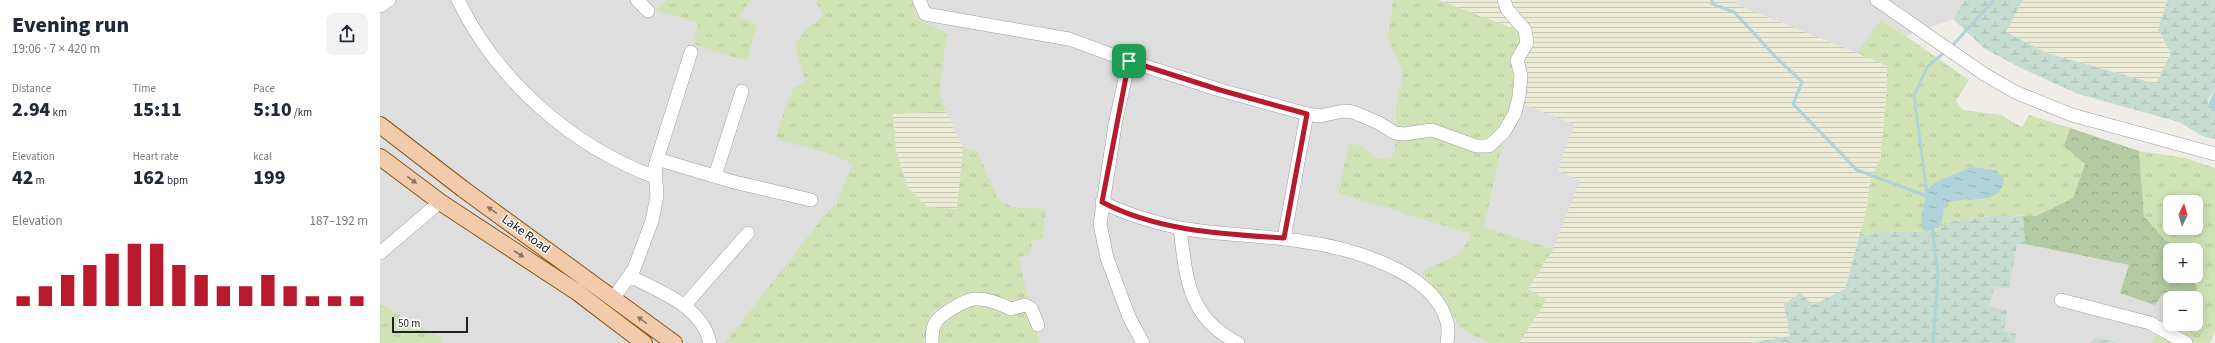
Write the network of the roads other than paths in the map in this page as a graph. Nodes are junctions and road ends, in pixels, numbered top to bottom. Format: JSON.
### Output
{"nodes":[{"id":1,"x":389,"y":0,"type":"edge"},
{"id":2,"x":458,"y":0,"type":"edge"},
{"id":3,"x":637,"y":0,"type":"edge"},
{"id":4,"x":919,"y":0,"type":"edge"},
{"id":5,"x":1504,"y":0,"type":"edge"},
{"id":6,"x":1877,"y":0,"type":"edge"},
{"id":7,"x":380,"y":6,"type":"edge"},
{"id":8,"x":648,"y":10,"type":"dead end"},
{"id":9,"x":691,"y":52,"type":"dead end"},
{"id":10,"x":1129,"y":61,"type":"junction"},
{"id":11,"x":742,"y":91,"type":"dead end"},
{"id":12,"x":1307,"y":114,"type":"junction"},
{"id":13,"x":380,"y":125,"type":"edge"},
{"id":14,"x":2215,"y":154,"type":"edge"},
{"id":15,"x":380,"y":157,"type":"edge"},
{"id":16,"x":656,"y":159,"type":"junction"},
{"id":17,"x":715,"y":176,"type":"junction"},
{"id":18,"x":655,"y":177,"type":"junction"},
{"id":19,"x":810,"y":200,"type":"dead end"},
{"id":20,"x":440,"y":202,"type":"junction"},
{"id":21,"x":1102,"y":202,"type":"junction"},
{"id":22,"x":1180,"y":228,"type":"junction"},
{"id":23,"x":748,"y":234,"type":"dead end"},
{"id":24,"x":1284,"y":238,"type":"junction"},
{"id":25,"x":380,"y":253,"type":"edge"},
{"id":26,"x":630,"y":276,"type":"junction"},
{"id":27,"x":613,"y":298,"type":"junction"},
{"id":28,"x":2061,"y":300,"type":"dead end"},
{"id":29,"x":684,"y":306,"type":"junction"},
{"id":30,"x":1038,"y":325,"type":"dead end"},
{"id":31,"x":644,"y":343,"type":"edge"},
{"id":32,"x":674,"y":343,"type":"edge"},
{"id":33,"x":710,"y":343,"type":"edge"},
{"id":34,"x":932,"y":343,"type":"edge"},
{"id":35,"x":1143,"y":343,"type":"edge"},
{"id":36,"x":1238,"y":343,"type":"edge"},
{"id":37,"x":1448,"y":343,"type":"edge"},
{"id":38,"x":2186,"y":343,"type":"edge"}],
"edges":[{"from":1,"to":7,"type":"street"},
{"from":2,"to":18,"type":"street"},
{"from":3,"to":8,"type":"street"},
{"from":4,"to":10,"type":"street"},
{"from":5,"to":12,"type":"street"},
{"from":6,"to":14,"type":"street"},
{"from":9,"to":16,"type":"street"},
{"from":10,"to":12,"type":"street"},
{"from":10,"to":21,"type":"street"},
{"from":11,"to":17,"type":"street"},
{"from":12,"to":24,"type":"street"},
{"from":27,"to":13,"type":"main road","name":"Lake Road","one_way":true},
{"from":15,"to":20,"type":"main road","name":"Lake Road","one_way":true},
{"from":16,"to":17,"type":"street"},
{"from":16,"to":18,"type":"street"},
{"from":17,"to":19,"type":"street"},
{"from":18,"to":26,"type":"street"},
{"from":20,"to":25,"type":"street"},
{"from":20,"to":31,"type":"main road","name":"Lake Road","one_way":true},
{"from":21,"to":22,"type":"street"},
{"from":21,"to":35,"type":"street"},
{"from":22,"to":24,"type":"street"},
{"from":22,"to":36,"type":"street"},
{"from":23,"to":29,"type":"street"},
{"from":24,"to":37,"type":"street"},
{"from":26,"to":27,"type":"street"},
{"from":26,"to":29,"type":"street"},
{"from":32,"to":27,"type":"main road","name":"Lake Road","one_way":true},
{"from":28,"to":38,"type":"street"},
{"from":29,"to":33,"type":"street"},
{"from":30,"to":34,"type":"street"}]}
